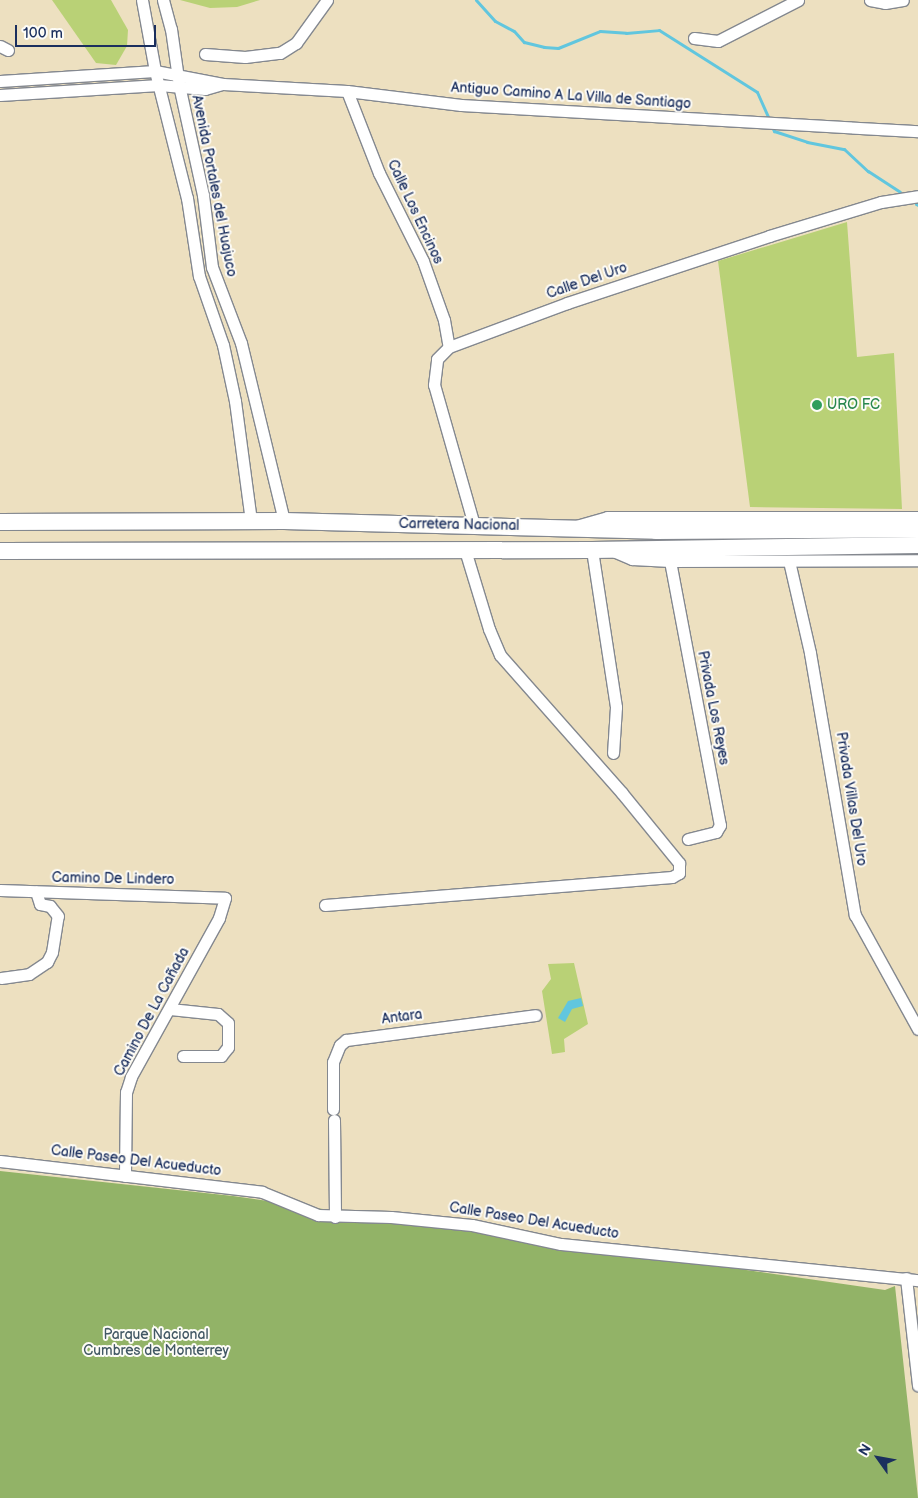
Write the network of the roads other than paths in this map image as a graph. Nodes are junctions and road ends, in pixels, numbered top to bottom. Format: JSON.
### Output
{"nodes":[{"id":1,"x":327,"y":0,"type":"edge"},
{"id":2,"x":798,"y":0,"type":"edge"},
{"id":3,"x":870,"y":0,"type":"edge"},
{"id":4,"x":902,"y":0,"type":"edge"},
{"id":5,"x":164,"y":3,"type":"edge"},
{"id":6,"x":144,"y":6,"type":"edge"},
{"id":7,"x":694,"y":38,"type":"dead end"},
{"id":8,"x":205,"y":54,"type":"dead end"},
{"id":9,"x":155,"y":71,"type":"junction"},
{"id":10,"x":179,"y":80,"type":"junction"},
{"id":11,"x":0,"y":82,"type":"edge"},
{"id":12,"x":159,"y":85,"type":"junction"},
{"id":13,"x":347,"y":91,"type":"junction"},
{"id":14,"x":0,"y":95,"type":"edge"},
{"id":15,"x":918,"y":131,"type":"edge"},
{"id":16,"x":918,"y":196,"type":"edge"},
{"id":17,"x":448,"y":347,"type":"junction"},
{"id":18,"x":256,"y":399,"type":"junction"},
{"id":19,"x":235,"y":402,"type":"junction"},
{"id":20,"x":918,"y":517,"type":"edge"},
{"id":21,"x":284,"y":521,"type":"junction"},
{"id":22,"x":0,"y":522,"type":"edge"},
{"id":23,"x":251,"y":522,"type":"junction"},
{"id":24,"x":474,"y":525,"type":"junction"},
{"id":25,"x":572,"y":528,"type":"junction"},
{"id":26,"x":918,"y":529,"type":"edge"},
{"id":27,"x":918,"y":545,"type":"edge"},
{"id":28,"x":465,"y":550,"type":"junction"},
{"id":29,"x":592,"y":550,"type":"junction"},
{"id":30,"x":0,"y":551,"type":"edge"},
{"id":31,"x":666,"y":554,"type":"junction"},
{"id":32,"x":918,"y":560,"type":"edge"},
{"id":33,"x":789,"y":561,"type":"junction"},
{"id":34,"x":614,"y":753,"type":"dead end"},
{"id":35,"x":688,"y":839,"type":"dead end"},
{"id":36,"x":0,"y":890,"type":"edge"},
{"id":37,"x":36,"y":892,"type":"junction"},
{"id":38,"x":225,"y":898,"type":"joint"},
{"id":39,"x":325,"y":906,"type":"dead end"},
{"id":40,"x":1,"y":978,"type":"edge"},
{"id":41,"x":170,"y":1010,"type":"junction"},
{"id":42,"x":535,"y":1015,"type":"dead end"},
{"id":43,"x":918,"y":1029,"type":"edge"},
{"id":44,"x":183,"y":1056,"type":"dead end"},
{"id":45,"x":0,"y":1161,"type":"edge"},
{"id":46,"x":125,"y":1176,"type":"junction"},
{"id":47,"x":335,"y":1217,"type":"junction"},
{"id":48,"x":906,"y":1278,"type":"junction"},
{"id":49,"x":918,"y":1280,"type":"edge"},
{"id":50,"x":918,"y":1384,"type":"edge"}],
"edges":[{"from":1,"to":8,"type":"street"},
{"from":2,"to":7,"type":"street"},
{"from":3,"to":4,"type":"street"},
{"from":5,"to":6,"type":"street"},
{"from":5,"to":10,"type":"street","name":"Avenida Portales del Huajuco"},
{"from":6,"to":9,"type":"street","name":"Avenida Portales del Huajuco"},
{"from":9,"to":10,"type":"street","name":"Antiguo Camino A La Villa de Santiago"},
{"from":9,"to":11,"type":"street","name":"Antiguo Camino A La Villa de Santiago"},
{"from":9,"to":12,"type":"street","name":"Avenida Portales del Huajuco"},
{"from":10,"to":12,"type":"street","name":"Antiguo Camino A La Villa de Santiago"},
{"from":10,"to":13,"type":"street","name":"Antiguo Camino A La Villa de Santiago"},
{"from":10,"to":18,"type":"street","name":"Avenida Portales del Huajuco"},
{"from":12,"to":14,"type":"street","name":"Antiguo Camino A La Villa de Santiago"},
{"from":12,"to":19,"type":"street","name":"Avenida Portales del Huajuco"},
{"from":13,"to":15,"type":"street","name":"Antiguo Camino A La Villa de Santiago"},
{"from":13,"to":17,"type":"street","name":"Calle Los Encinos"},
{"from":16,"to":17,"type":"street","name":"Calle Del Uro"},
{"from":17,"to":24,"type":"street"},
{"from":18,"to":19,"type":"street"},
{"from":18,"to":21,"type":"street","name":"Avenida Portales del Huajuco"},
{"from":19,"to":23,"type":"street","name":"Avenida Portales del Huajuco"},
{"from":20,"to":25,"type":"street"},
{"from":21,"to":23,"type":"highway","name":"Carretera Nacional"},
{"from":21,"to":24,"type":"highway","name":"Carretera Nacional"},
{"from":22,"to":23,"type":"highway","name":"Carretera Nacional"},
{"from":24,"to":25,"type":"highway","name":"Carretera Nacional"},
{"from":25,"to":26,"type":"highway","name":"Carretera Nacional"},
{"from":27,"to":31,"type":"highway","name":"Carretera Nacional"},
{"from":28,"to":29,"type":"highway","name":"Carretera Nacional"},
{"from":28,"to":30,"type":"highway","name":"Carretera Nacional"},
{"from":28,"to":39,"type":"street"},
{"from":29,"to":31,"type":"highway","name":"Carretera Nacional"},
{"from":29,"to":34,"type":"street"},
{"from":31,"to":33,"type":"street"},
{"from":31,"to":35,"type":"street","name":"Privada Los Reyes"},
{"from":32,"to":33,"type":"street"},
{"from":33,"to":43,"type":"street","name":"Privada Villas Del Uro"},
{"from":36,"to":37,"type":"street","name":"Camino De Lindero"},
{"from":37,"to":38,"type":"street","name":"Camino De Lindero"},
{"from":37,"to":40,"type":"street"},
{"from":38,"to":41,"type":"street","name":"Camino De La Cañada"},
{"from":41,"to":44,"type":"street"},
{"from":41,"to":46,"type":"street","name":"Camino De La Cañada"},
{"from":42,"to":47,"type":"street","name":"Antara"},
{"from":45,"to":46,"type":"street","name":"Calle Paseo Del Acueducto"},
{"from":46,"to":47,"type":"street","name":"Calle Paseo Del Acueducto"},
{"from":47,"to":48,"type":"street","name":"Calle Paseo Del Acueducto"},
{"from":48,"to":49,"type":"street","name":"Calle Paseo Del Acueducto"},
{"from":48,"to":50,"type":"street"}]}
